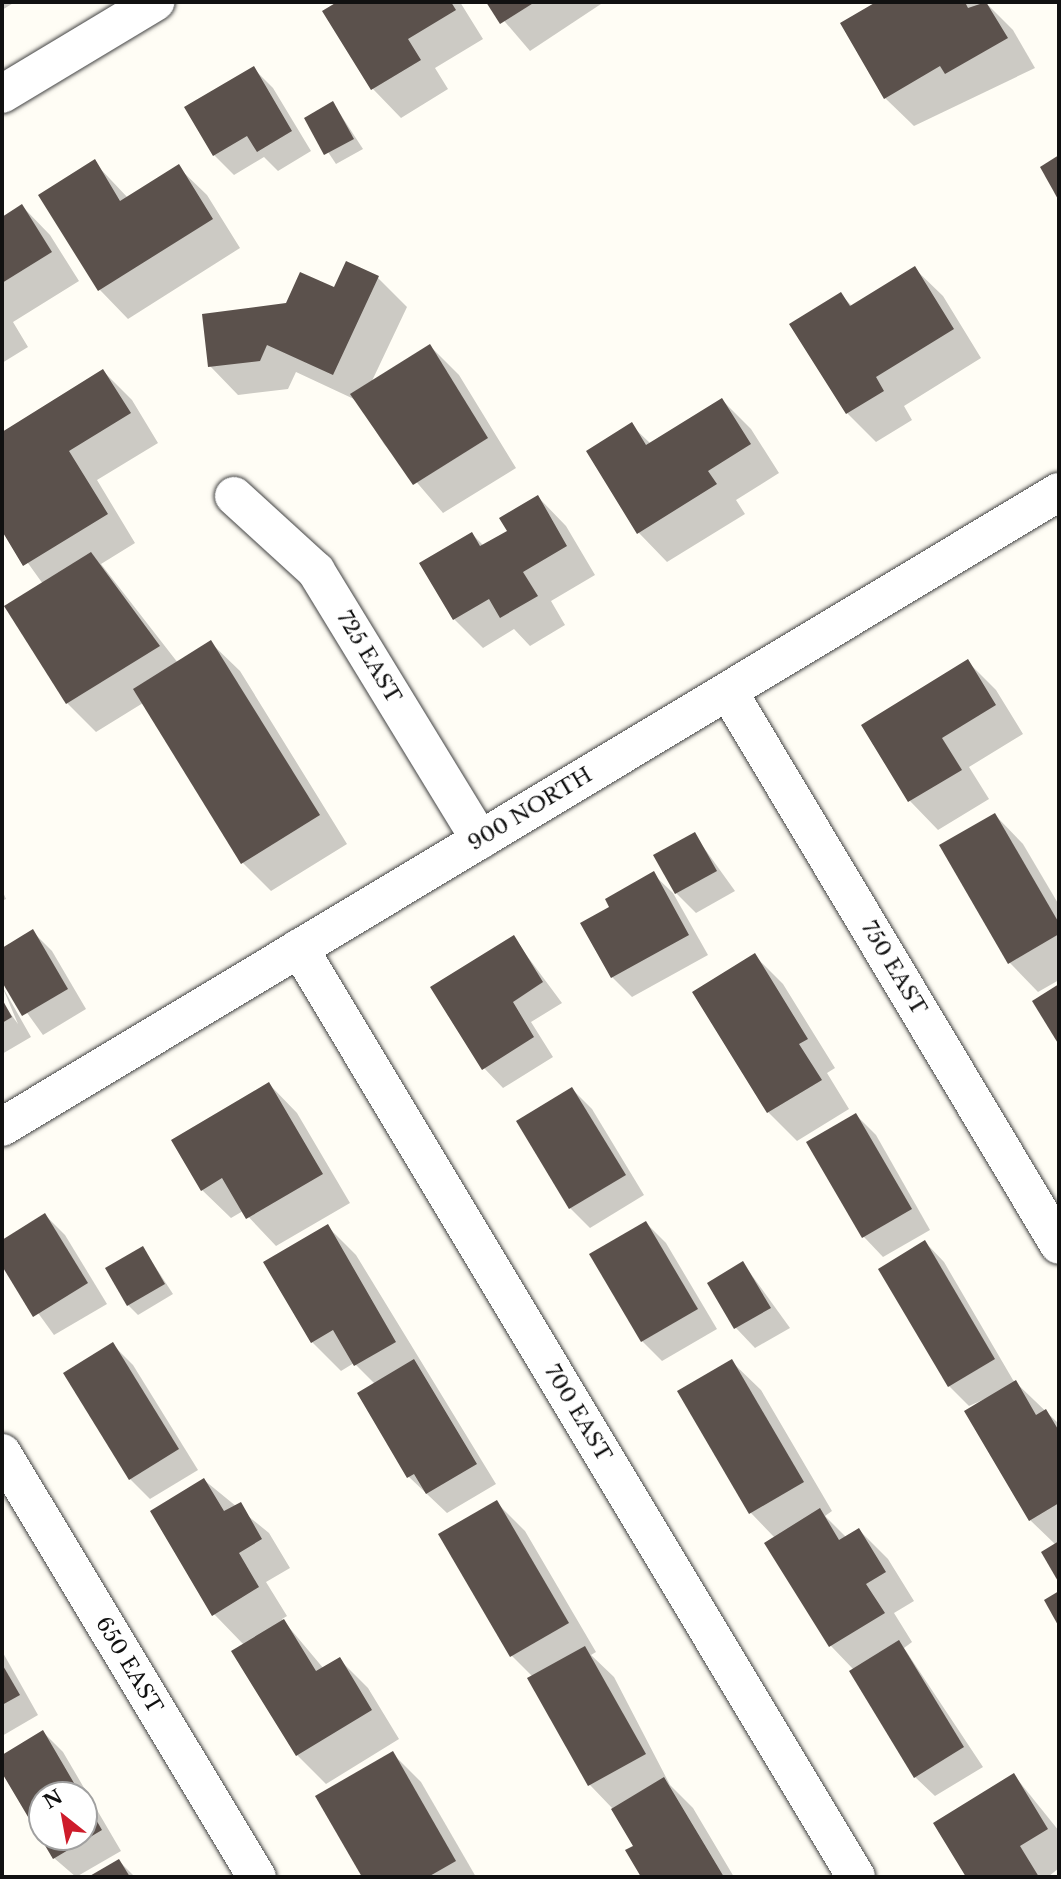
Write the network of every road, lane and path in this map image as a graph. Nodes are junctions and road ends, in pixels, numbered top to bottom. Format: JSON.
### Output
{"nodes":[{"id":1,"x":155,"y":2,"type":"edge"},
{"id":2,"x":2,"y":94,"type":"edge"},
{"id":3,"x":1059,"y":492,"type":"edge"},
{"id":4,"x":234,"y":496,"type":"dead end"},
{"id":5,"x":728,"y":691,"type":"junction"},
{"id":6,"x":480,"y":840,"type":"junction"},
{"id":7,"x":299,"y":948,"type":"junction"},
{"id":8,"x":2,"y":1127,"type":"edge"},
{"id":9,"x":1059,"y":1245,"type":"edge"},
{"id":10,"x":2,"y":1453,"type":"edge"},
{"id":11,"x":257,"y":1877,"type":"edge"},
{"id":12,"x":856,"y":1877,"type":"edge"}],
"edges":[{"from":1,"to":2,"type":"street"},
{"from":3,"to":5,"type":"street","name":"900 NORTH"},
{"from":4,"to":6,"type":"street","name":"725 EAST"},
{"from":5,"to":6,"type":"street","name":"900 NORTH"},
{"from":5,"to":9,"type":"street","name":"750 EAST"},
{"from":6,"to":7,"type":"street","name":"900 NORTH"},
{"from":7,"to":8,"type":"street","name":"900 NORTH"},
{"from":7,"to":12,"type":"street","name":"700 EAST"},
{"from":10,"to":11,"type":"street","name":"650 EAST"}]}
